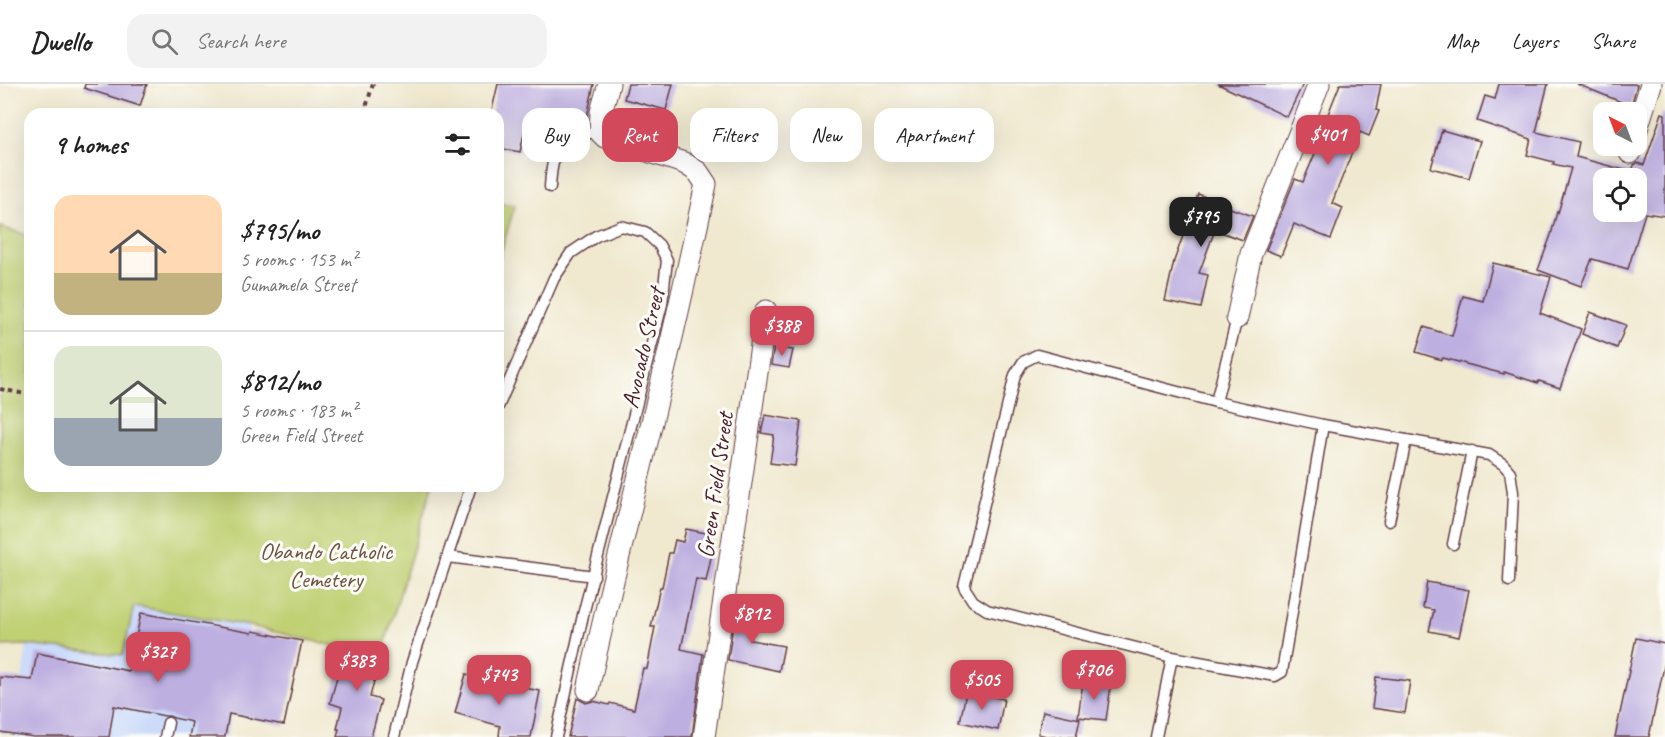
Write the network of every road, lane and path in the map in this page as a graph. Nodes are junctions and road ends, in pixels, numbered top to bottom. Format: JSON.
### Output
{"nodes":[{"id":1,"x":373,"y":84,"type":"edge"},
{"id":2,"x":609,"y":84,"type":"edge"},
{"id":3,"x":1319,"y":84,"type":"edge"},
{"id":4,"x":1651,"y":84,"type":"edge"},
{"id":5,"x":1645,"y":102,"type":"edge"},
{"id":6,"x":366,"y":108,"type":"edge"},
{"id":7,"x":600,"y":132,"type":"junction"},
{"id":8,"x":550,"y":187,"type":"dead end"},
{"id":9,"x":766,"y":311,"type":"dead end"},
{"id":10,"x":1237,"y":318,"type":"joint"},
{"id":11,"x":0,"y":388,"type":"edge"},
{"id":12,"x":504,"y":393,"type":"edge"},
{"id":13,"x":24,"y":394,"type":"edge"},
{"id":14,"x":1216,"y":402,"type":"junction"},
{"id":15,"x":1323,"y":425,"type":"junction"},
{"id":16,"x":1406,"y":440,"type":"junction"},
{"id":17,"x":1472,"y":452,"type":"junction"},
{"id":18,"x":469,"y":492,"type":"edge"},
{"id":19,"x":1389,"y":521,"type":"dead end"},
{"id":20,"x":1453,"y":544,"type":"dead end"},
{"id":21,"x":448,"y":556,"type":"junction"},
{"id":22,"x":594,"y":576,"type":"junction"},
{"id":23,"x":1509,"y":581,"type":"dead end"},
{"id":24,"x":1173,"y":657,"type":"junction"},
{"id":25,"x":588,"y":690,"type":"dead end"},
{"id":26,"x":168,"y":723,"type":"dead end"},
{"id":27,"x":165,"y":737,"type":"edge"},
{"id":28,"x":394,"y":737,"type":"edge"},
{"id":29,"x":556,"y":737,"type":"edge"},
{"id":30,"x":704,"y":737,"type":"edge"},
{"id":31,"x":1156,"y":737,"type":"edge"}],
"edges":[{"from":1,"to":6,"type":"path"},
{"from":2,"to":7,"type":"street"},
{"from":3,"to":10,"type":"street"},
{"from":4,"to":5,"type":"street"},
{"from":7,"to":8,"type":"lane"},
{"from":7,"to":25,"type":"street","name":"Avocado Street"},
{"from":9,"to":30,"type":"street","name":"Green Field Street"},
{"from":10,"to":14,"type":"lane"},
{"from":11,"to":13,"type":"path"},
{"from":12,"to":22,"type":"lane"},
{"from":14,"to":15,"type":"lane"},
{"from":14,"to":24,"type":"lane"},
{"from":15,"to":16,"type":"lane"},
{"from":15,"to":24,"type":"lane"},
{"from":16,"to":17,"type":"lane"},
{"from":16,"to":19,"type":"lane"},
{"from":17,"to":20,"type":"lane"},
{"from":17,"to":23,"type":"lane"},
{"from":18,"to":21,"type":"lane"},
{"from":21,"to":22,"type":"lane"},
{"from":21,"to":28,"type":"lane"},
{"from":22,"to":29,"type":"lane"},
{"from":24,"to":31,"type":"lane"},
{"from":26,"to":27,"type":"lane"}]}
